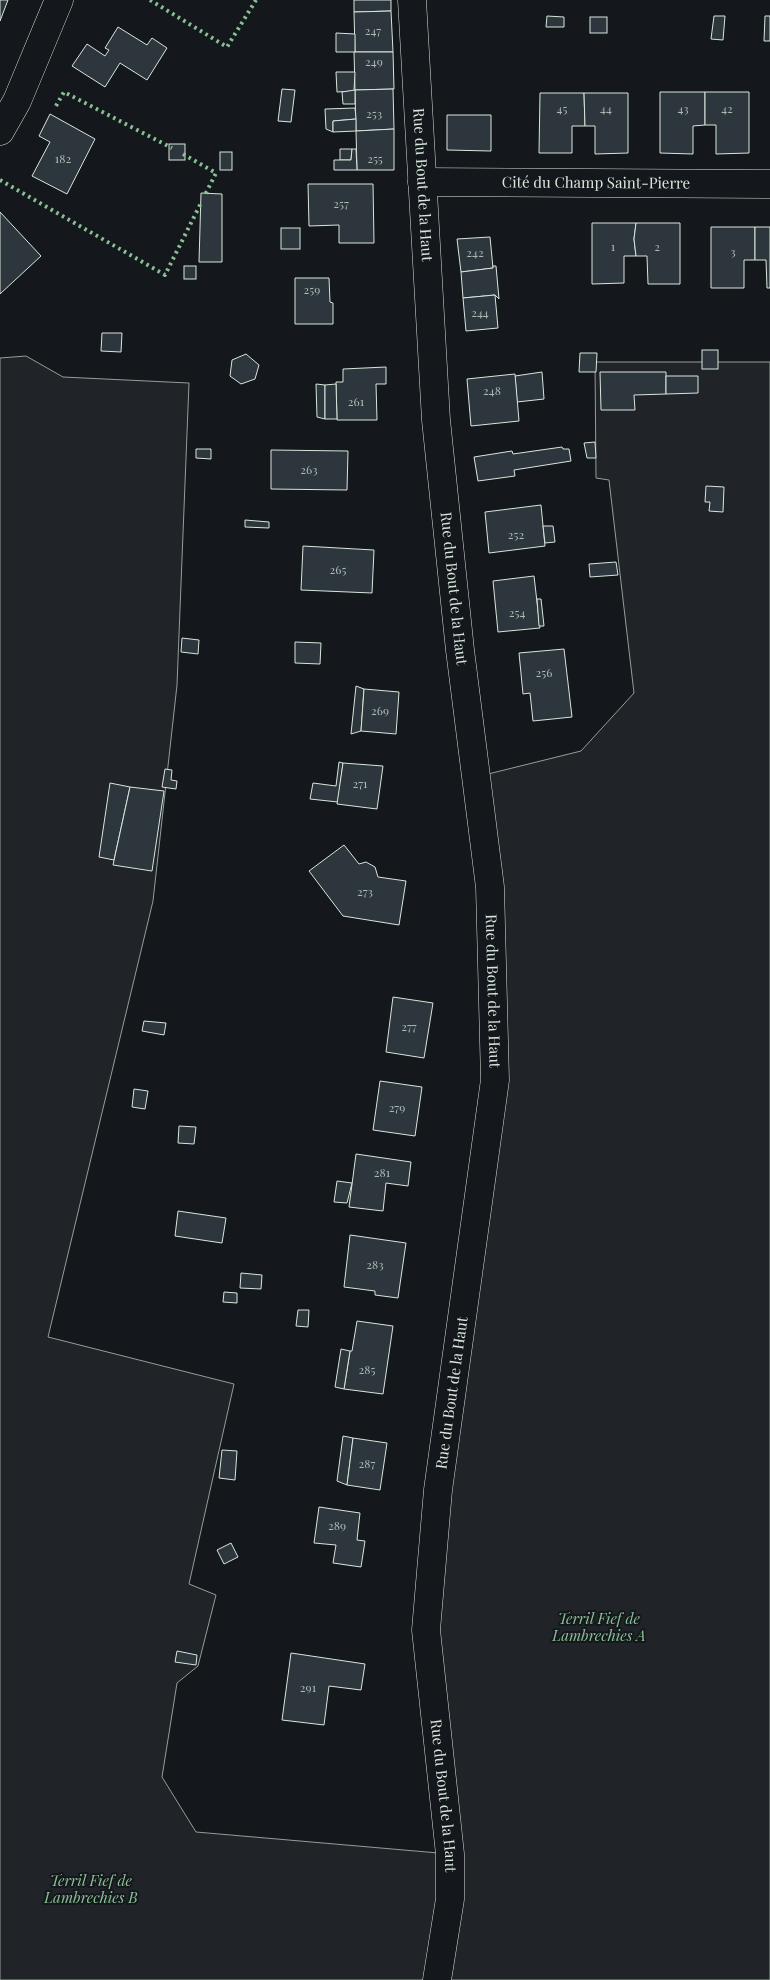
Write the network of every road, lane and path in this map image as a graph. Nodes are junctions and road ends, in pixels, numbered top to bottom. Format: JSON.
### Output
{"nodes":[{"id":1,"x":59,"y":0,"type":"edge"},
{"id":2,"x":412,"y":0,"type":"edge"},
{"id":3,"x":0,"y":131,"type":"edge"},
{"id":4,"x":422,"y":182,"type":"junction"},
{"id":5,"x":770,"y":184,"type":"edge"},
{"id":6,"x":437,"y":1980,"type":"edge"}],
"edges":[{"from":1,"to":3,"type":"street"},
{"from":2,"to":4,"type":"street","name":"Rue du Bout de la Haut"},
{"from":4,"to":5,"type":"street","name":"Cité du Champ Saint-Pierre"},
{"from":4,"to":6,"type":"street","name":"Rue du Bout de la Haut"}]}
